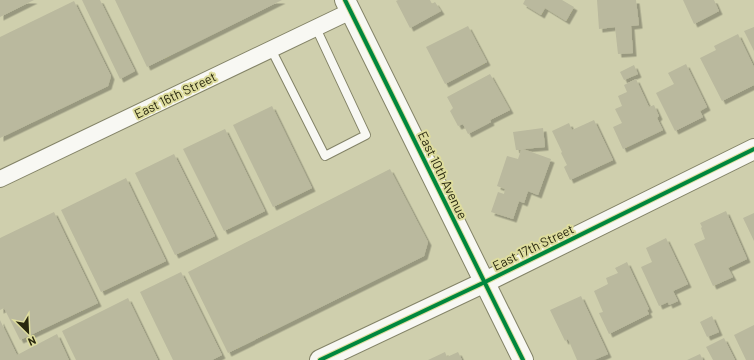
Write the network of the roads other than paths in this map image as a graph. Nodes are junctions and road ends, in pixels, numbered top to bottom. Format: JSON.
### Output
{"nodes":[{"id":1,"x":348,"y":6,"type":"edge"},
{"id":2,"x":316,"y":28,"type":"junction"},
{"id":3,"x":271,"y":49,"type":"junction"},
{"id":4,"x":754,"y":149,"type":"edge"},
{"id":5,"x":0,"y":179,"type":"edge"},
{"id":6,"x":485,"y":282,"type":"junction"},
{"id":7,"x":320,"y":360,"type":"edge"},
{"id":8,"x":523,"y":360,"type":"edge"}],
"edges":[{"from":1,"to":2,"type":"street","name":"East 16th Street"},
{"from":1,"to":6,"type":"street","name":"East 10th Avenue"},
{"from":2,"to":3,"type":"street","name":"East 16th Street"},
{"from":2,"to":3,"type":"lane"},
{"from":3,"to":5,"type":"street","name":"East 16th Street"},
{"from":4,"to":6,"type":"street","name":"East 17th Street"},
{"from":6,"to":7,"type":"street","name":"East 17th Street"},
{"from":6,"to":8,"type":"street","name":"East 10th Avenue"}]}
